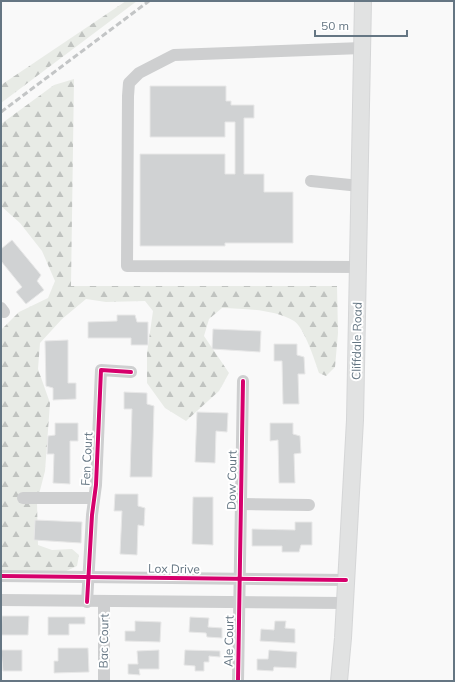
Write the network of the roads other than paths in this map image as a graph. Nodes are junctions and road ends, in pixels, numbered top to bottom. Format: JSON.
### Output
{"nodes":[{"id":1,"x":363,"y":1,"type":"edge"},
{"id":2,"x":362,"y":48,"type":"junction"},
{"id":3,"x":311,"y":181,"type":"dead end"},
{"id":4,"x":360,"y":186,"type":"junction"},
{"id":5,"x":359,"y":268,"type":"junction"},
{"id":6,"x":131,"y":372,"type":"dead end"},
{"id":7,"x":243,"y":381,"type":"dead end"},
{"id":8,"x":23,"y":498,"type":"dead end"},
{"id":9,"x":94,"y":498,"type":"junction"},
{"id":10,"x":241,"y":504,"type":"junction"},
{"id":11,"x":309,"y":505,"type":"dead end"},
{"id":12,"x":1,"y":576,"type":"edge"},
{"id":13,"x":87,"y":578,"type":"junction"},
{"id":14,"x":240,"y":580,"type":"junction"},
{"id":15,"x":346,"y":580,"type":"junction"},
{"id":16,"x":1,"y":600,"type":"edge"},
{"id":17,"x":104,"y":601,"type":"junction"},
{"id":18,"x":87,"y":602,"type":"junction"},
{"id":19,"x":240,"y":602,"type":"junction"},
{"id":20,"x":345,"y":603,"type":"junction"},
{"id":21,"x":104,"y":681,"type":"edge"},
{"id":22,"x":238,"y":681,"type":"edge"},
{"id":23,"x":339,"y":681,"type":"edge"}],
"edges":[{"from":1,"to":2,"type":"main road","name":"Cliffdale Road"},
{"from":2,"to":4,"type":"main road","name":"Cliffdale Road"},
{"from":2,"to":5,"type":"street"},
{"from":3,"to":4,"type":"street"},
{"from":4,"to":5,"type":"main road","name":"Cliffdale Road"},
{"from":5,"to":15,"type":"main road","name":"Cliffdale Road"},
{"from":6,"to":9,"type":"street","name":"Fen Court"},
{"from":7,"to":10,"type":"street","name":"Dow Court"},
{"from":8,"to":9,"type":"street"},
{"from":9,"to":13,"type":"street","name":"Fen Court"},
{"from":10,"to":11,"type":"street","name":"Dow Court"},
{"from":10,"to":14,"type":"street","name":"Dow Court"},
{"from":12,"to":13,"type":"street","name":"Lox Drive"},
{"from":13,"to":14,"type":"street","name":"Lox Drive"},
{"from":13,"to":18,"type":"street","name":"Fen Court"},
{"from":14,"to":15,"type":"street","name":"Lox Drive"},
{"from":14,"to":19,"type":"street","name":"Dow Court"},
{"from":15,"to":20,"type":"main road","name":"Cliffdale Road"},
{"from":16,"to":18,"type":"street"},
{"from":17,"to":18,"type":"street"},
{"from":17,"to":19,"type":"street"},
{"from":17,"to":21,"type":"street","name":"Bac Court"},
{"from":19,"to":20,"type":"street"},
{"from":19,"to":22,"type":"street","name":"Ale Court"},
{"from":20,"to":23,"type":"main road","name":"Cliffdale Road"}]}
